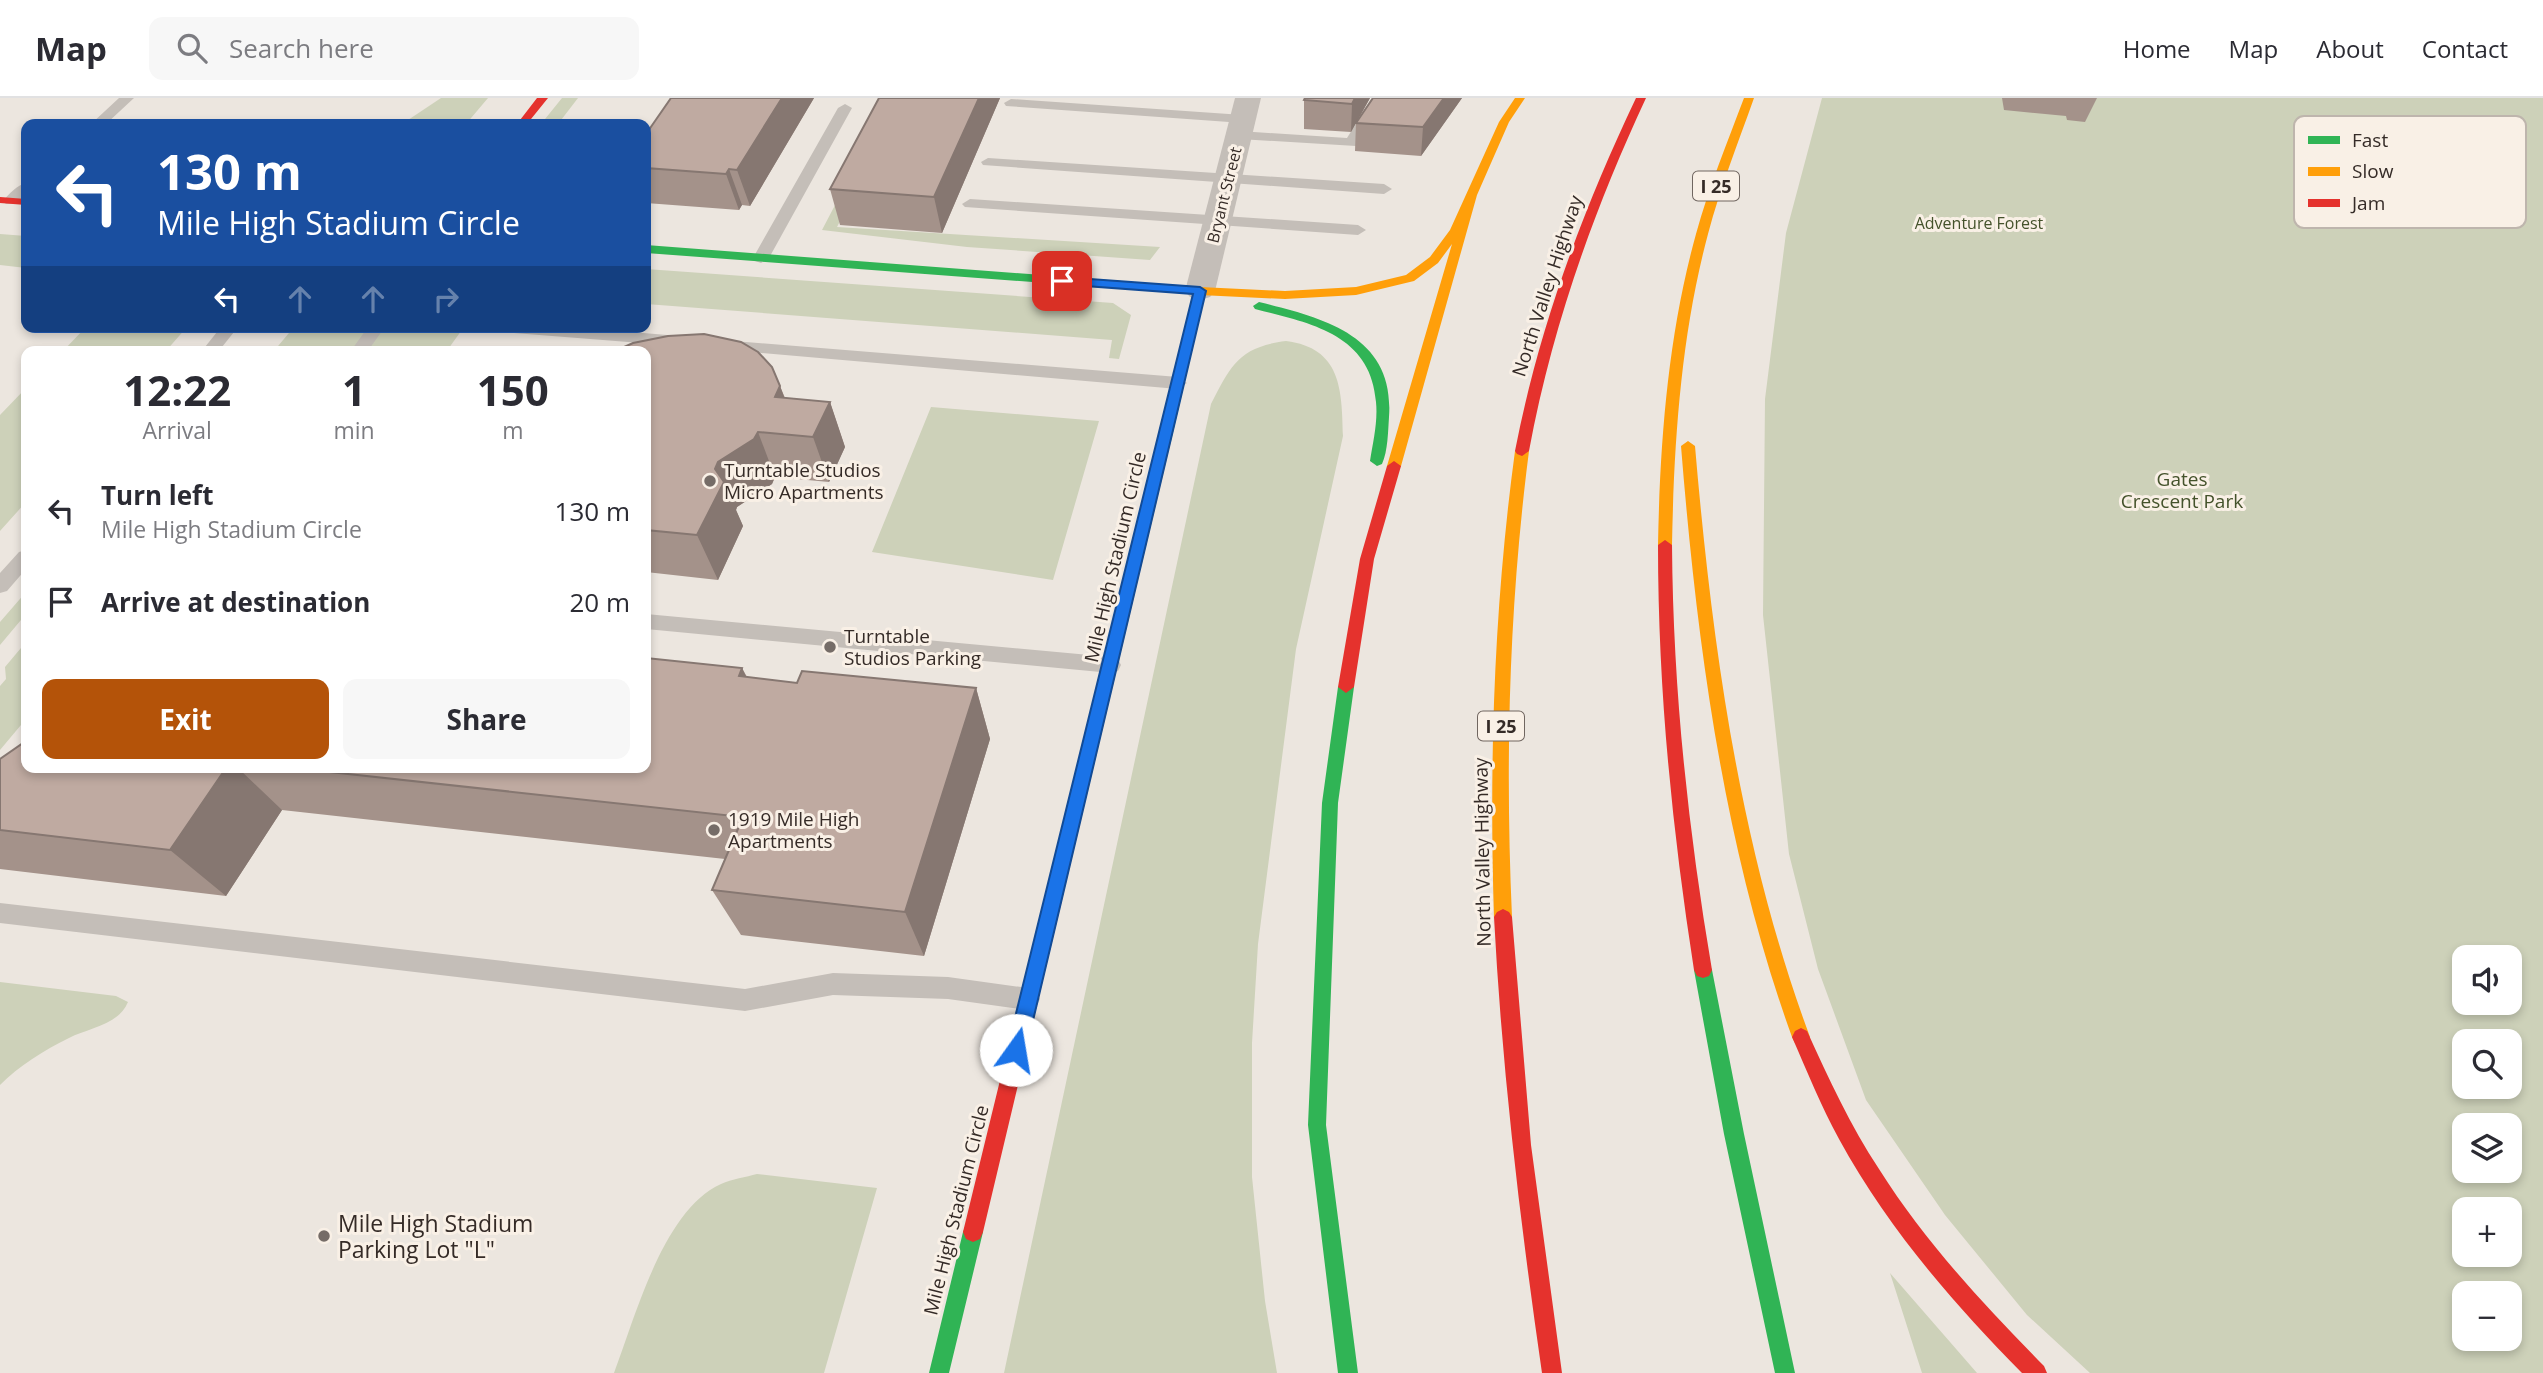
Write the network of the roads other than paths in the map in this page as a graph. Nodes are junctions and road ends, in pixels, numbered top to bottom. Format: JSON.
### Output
{"nodes":[{"id":1,"x":128,"y":98,"type":"edge"},
{"id":2,"x":543,"y":98,"type":"edge"},
{"id":3,"x":1379,"y":98,"type":"edge"},
{"id":4,"x":1520,"y":98,"type":"edge"},
{"id":5,"x":1641,"y":98,"type":"edge"},
{"id":6,"x":1749,"y":98,"type":"edge"},
{"id":7,"x":1011,"y":103,"type":"dead end"},
{"id":8,"x":845,"y":108,"type":"dead end"},
{"id":9,"x":1243,"y":117,"type":"edge"},
{"id":10,"x":104,"y":119,"type":"edge"},
{"id":11,"x":526,"y":119,"type":"edge"},
{"id":12,"x":988,"y":162,"type":"dead end"},
{"id":13,"x":1228,"y":178,"type":"junction"},
{"id":14,"x":1475,"y":183,"type":"junction"},
{"id":15,"x":1384,"y":189,"type":"dead end"},
{"id":16,"x":970,"y":204,"type":"dead end"},
{"id":17,"x":1217,"y":221,"type":"junction"},
{"id":18,"x":1358,"y":230,"type":"dead end"},
{"id":19,"x":651,"y":249,"type":"edge"},
{"id":20,"x":761,"y":258,"type":"junction"},
{"id":21,"x":1692,"y":276,"type":"junction"},
{"id":22,"x":1200,"y":291,"type":"junction"},
{"id":23,"x":573,"y":333,"type":"edge"},
{"id":24,"x":1178,"y":383,"type":"junction"},
{"id":25,"x":21,"y":563,"type":"edge"},
{"id":26,"x":0,"y":586,"type":"edge"},
{"id":27,"x":1362,"y":593,"type":"junction"},
{"id":28,"x":651,"y":621,"type":"edge"},
{"id":29,"x":1111,"y":665,"type":"junction"},
{"id":30,"x":0,"y":913,"type":"edge"},
{"id":31,"x":1028,"y":999,"type":"junction"},
{"id":32,"x":939,"y":1373,"type":"edge"},
{"id":33,"x":1348,"y":1373,"type":"edge"},
{"id":34,"x":1552,"y":1373,"type":"edge"},
{"id":35,"x":1786,"y":1373,"type":"edge"},
{"id":36,"x":2037,"y":1373,"type":"edge"}],
"edges":[{"from":1,"to":10,"type":"lane"},
{"from":2,"to":11,"type":"main road"},
{"from":3,"to":9,"type":"lane"},
{"from":4,"to":14,"type":"main road"},
{"from":5,"to":34,"type":"main road","name":"North Valley Highway","number":"I 25"},
{"from":6,"to":21,"type":"main road","number":"I 25"},
{"from":7,"to":9,"type":"lane"},
{"from":8,"to":20,"type":"lane"},
{"from":9,"to":13,"type":"street","name":"Bryant Street"},
{"from":12,"to":13,"type":"lane"},
{"from":13,"to":15,"type":"lane"},
{"from":13,"to":17,"type":"street","name":"Bryant Street"},
{"from":14,"to":22,"type":"main road"},
{"from":14,"to":27,"type":"main road"},
{"from":16,"to":17,"type":"lane"},
{"from":17,"to":18,"type":"lane"},
{"from":17,"to":22,"type":"street","name":"Bryant Street"},
{"from":19,"to":20,"type":"main road"},
{"from":20,"to":22,"type":"main road"},
{"from":21,"to":35,"type":"main road","number":"I 25"},
{"from":21,"to":36,"type":"main road"},
{"from":22,"to":24,"type":"main road","name":"Mile High Stadium Circle"},
{"from":22,"to":27,"type":"main road"},
{"from":23,"to":24,"type":"lane"},
{"from":24,"to":29,"type":"main road","name":"Mile High Stadium Circle"},
{"from":25,"to":26,"type":"lane"},
{"from":27,"to":33,"type":"main road"},
{"from":28,"to":29,"type":"lane"},
{"from":29,"to":31,"type":"main road","name":"Mile High Stadium Circle"},
{"from":30,"to":31,"type":"lane"},
{"from":31,"to":32,"type":"main road","name":"Mile High Stadium Circle"}]}
